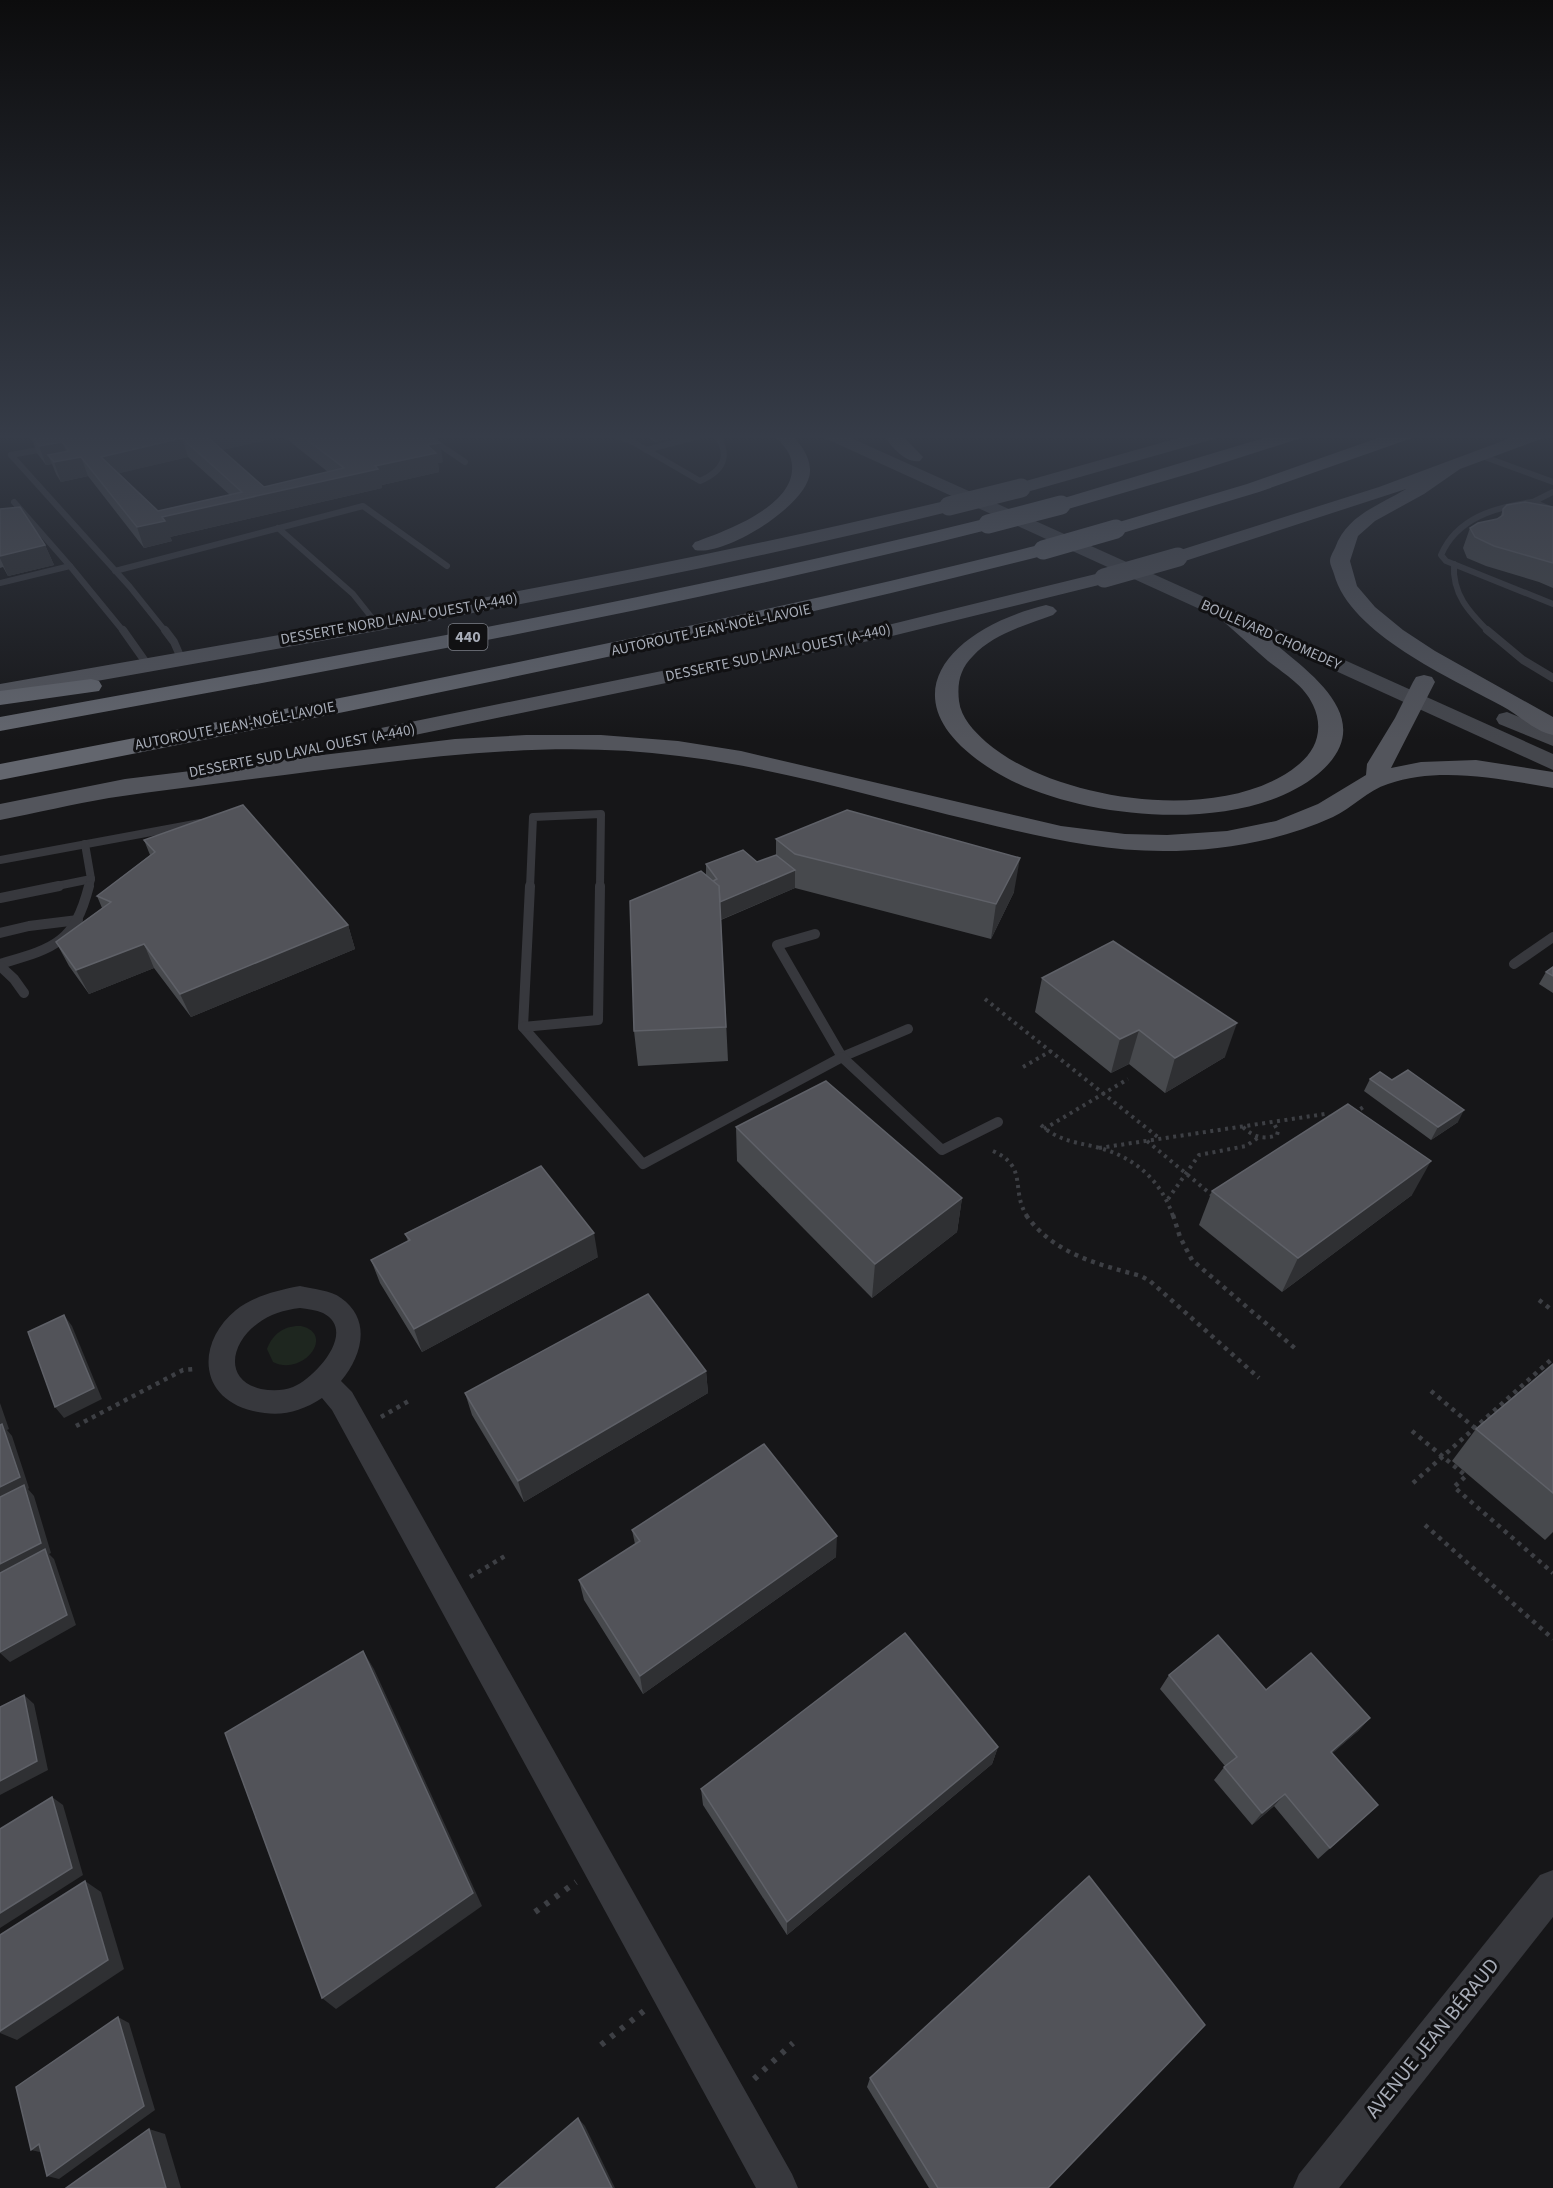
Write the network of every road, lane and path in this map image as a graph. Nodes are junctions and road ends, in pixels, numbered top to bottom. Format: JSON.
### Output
{"nodes":[{"id":1,"x":43,"y":535,"type":"edge"},
{"id":2,"x":83,"y":535,"type":"edge"},
{"id":3,"x":251,"y":535,"type":"edge"},
{"id":4,"x":286,"y":535,"type":"edge"},
{"id":5,"x":404,"y":535,"type":"edge"},
{"id":6,"x":731,"y":535,"type":"edge"},
{"id":7,"x":822,"y":535,"type":"edge"},
{"id":8,"x":941,"y":535,"type":"edge"},
{"id":9,"x":1051,"y":535,"type":"edge"},
{"id":10,"x":1092,"y":535,"type":"edge"},
{"id":11,"x":1097,"y":535,"type":"edge"},
{"id":12,"x":1249,"y":535,"type":"edge"},
{"id":13,"x":1349,"y":535,"type":"edge"},
{"id":14,"x":1453,"y":535,"type":"edge"},
{"id":15,"x":1454,"y":564,"type":"junction"},
{"id":16,"x":70,"y":566,"type":"junction"},
{"id":17,"x":447,"y":566,"type":"dead end"},
{"id":18,"x":115,"y":571,"type":"junction"},
{"id":19,"x":1113,"y":582,"type":"junction"},
{"id":20,"x":0,"y":583,"type":"edge"},
{"id":21,"x":727,"y":586,"type":"junction"},
{"id":22,"x":1553,"y":604,"type":"edge"},
{"id":23,"x":459,"y":608,"type":"junction"},
{"id":24,"x":1232,"y":617,"type":"junction"},
{"id":25,"x":376,"y":623,"type":"junction"},
{"id":26,"x":1294,"y":624,"type":"dead end"},
{"id":27,"x":181,"y":658,"type":"junction"},
{"id":28,"x":147,"y":664,"type":"junction"},
{"id":29,"x":1402,"y":672,"type":"dead end"},
{"id":30,"x":1553,"y":678,"type":"edge"},
{"id":31,"x":1426,"y":690,"type":"junction"},
{"id":32,"x":0,"y":691,"type":"edge"},
{"id":33,"x":0,"y":698,"type":"edge"},
{"id":34,"x":1469,"y":702,"type":"dead end"},
{"id":35,"x":0,"y":724,"type":"edge"},
{"id":36,"x":1553,"y":728,"type":"edge"},
{"id":37,"x":178,"y":738,"type":"junction"},
{"id":38,"x":1553,"y":739,"type":"edge"},
{"id":39,"x":1553,"y":763,"type":"edge"},
{"id":40,"x":0,"y":772,"type":"edge"},
{"id":41,"x":1378,"y":778,"type":"junction"},
{"id":42,"x":0,"y":780,"type":"edge"},
{"id":43,"x":1553,"y":780,"type":"edge"},
{"id":44,"x":104,"y":791,"type":"junction"},
{"id":45,"x":0,"y":812,"type":"edge"},
{"id":46,"x":208,"y":821,"type":"edge"},
{"id":47,"x":85,"y":844,"type":"junction"},
{"id":48,"x":0,"y":860,"type":"edge"},
{"id":49,"x":91,"y":879,"type":"junction"},
{"id":50,"x":0,"y":898,"type":"edge"},
{"id":51,"x":78,"y":920,"type":"junction"},
{"id":52,"x":0,"y":933,"type":"edge"},
{"id":53,"x":815,"y":934,"type":"dead end"},
{"id":54,"x":1553,"y":937,"type":"edge"},
{"id":55,"x":1514,"y":964,"type":"dead end"},
{"id":56,"x":0,"y":965,"type":"edge"},
{"id":57,"x":24,"y":993,"type":"dead end"},
{"id":58,"x":985,"y":999,"type":"dead end"},
{"id":59,"x":523,"y":1027,"type":"junction"},
{"id":60,"x":908,"y":1029,"type":"dead end"},
{"id":61,"x":1051,"y":1051,"type":"junction"},
{"id":62,"x":842,"y":1057,"type":"junction"},
{"id":63,"x":1023,"y":1067,"type":"dead end"},
{"id":64,"x":1128,"y":1079,"type":"dead end"},
{"id":65,"x":1103,"y":1094,"type":"junction"},
{"id":66,"x":1365,"y":1106,"type":"dead end"},
{"id":67,"x":1347,"y":1118,"type":"edge"},
{"id":68,"x":998,"y":1122,"type":"dead end"},
{"id":69,"x":1273,"y":1122,"type":"junction"},
{"id":70,"x":1338,"y":1123,"type":"edge"},
{"id":71,"x":1243,"y":1126,"type":"junction"},
{"id":72,"x":1259,"y":1137,"type":"junction"},
{"id":73,"x":1160,"y":1139,"type":"junction"},
{"id":74,"x":1146,"y":1141,"type":"junction"},
{"id":75,"x":1098,"y":1148,"type":"junction"},
{"id":76,"x":993,"y":1151,"type":"dead end"},
{"id":77,"x":1186,"y":1175,"type":"junction"},
{"id":78,"x":1168,"y":1199,"type":"junction"},
{"id":79,"x":1217,"y":1200,"type":"dead end"},
{"id":80,"x":1539,"y":1300,"type":"dead end"},
{"id":81,"x":1553,"y":1311,"type":"edge"},
{"id":82,"x":1297,"y":1350,"type":"dead end"},
{"id":83,"x":1553,"y":1358,"type":"edge"},
{"id":84,"x":200,"y":1369,"type":"dead end"},
{"id":85,"x":1259,"y":1378,"type":"dead end"},
{"id":86,"x":325,"y":1382,"type":"junction"},
{"id":87,"x":1431,"y":1391,"type":"dead end"},
{"id":88,"x":412,"y":1400,"type":"dead end"},
{"id":89,"x":76,"y":1426,"type":"dead end"},
{"id":90,"x":1476,"y":1429,"type":"junction"},
{"id":91,"x":1412,"y":1431,"type":"dead end"},
{"id":92,"x":361,"y":1436,"type":"junction"},
{"id":93,"x":1444,"y":1457,"type":"junction"},
{"id":94,"x":1413,"y":1483,"type":"dead end"},
{"id":95,"x":1425,"y":1525,"type":"dead end"},
{"id":96,"x":505,"y":1556,"type":"dead end"},
{"id":97,"x":1553,"y":1573,"type":"edge"},
{"id":98,"x":448,"y":1591,"type":"junction"},
{"id":99,"x":1553,"y":1639,"type":"edge"},
{"id":100,"x":599,"y":1865,"type":"junction"},
{"id":101,"x":1553,"y":1888,"type":"edge"},
{"id":102,"x":535,"y":1912,"type":"dead end"},
{"id":103,"x":669,"y":1992,"type":"junction"},
{"id":104,"x":793,"y":2043,"type":"dead end"},
{"id":105,"x":601,"y":2045,"type":"dead end"},
{"id":106,"x":730,"y":2101,"type":"junction"},
{"id":107,"x":778,"y":2188,"type":"edge"},
{"id":108,"x":1312,"y":2188,"type":"edge"}],
"edges":[{"from":1,"to":16,"type":"lane"},
{"from":2,"to":18,"type":"lane"},
{"from":3,"to":18,"type":"lane"},
{"from":4,"to":25,"type":"lane"},
{"from":5,"to":17,"type":"lane"},
{"from":6,"to":23,"type":"main road"},
{"from":7,"to":23,"type":"main road","name":"DESSERTE NORD LAVAL OUEST (A-440)","bridge":true},
{"from":8,"to":21,"type":"highway","number":"440","bridge":true},
{"from":9,"to":24,"type":"street","name":"BOULEVARD CHOMEDEY"},
{"from":10,"to":26,"type":"street","name":"BOULEVARD CHOMEDEY"},
{"from":11,"to":37,"type":"highway","name":"AUTOROUTE JEAN-NOËL-LAVOIE","number":"440","bridge":true},
{"from":12,"to":19,"type":"main road"},
{"from":13,"to":36,"type":"main road"},
{"from":14,"to":15,"type":"lane"},
{"from":15,"to":22,"type":"lane"},
{"from":15,"to":30,"type":"lane"},
{"from":16,"to":20,"type":"lane"},
{"from":16,"to":28,"type":"lane"},
{"from":18,"to":27,"type":"lane"},
{"from":19,"to":24,"type":"main road"},
{"from":19,"to":44,"type":"main road","name":"DESSERTE SUD LAVAL OUEST (A-440)"},
{"from":21,"to":33,"type":"highway"},
{"from":21,"to":35,"type":"highway","number":"440"},
{"from":23,"to":25,"type":"main road","name":"DESSERTE NORD LAVAL OUEST (A-440)"},
{"from":24,"to":31,"type":"street","name":"BOULEVARD CHOMEDEY"},
{"from":25,"to":27,"type":"main road","name":"DESSERTE NORD LAVAL OUEST (A-440)"},
{"from":27,"to":28,"type":"main road","name":"DESSERTE NORD LAVAL OUEST (A-440)"},
{"from":28,"to":32,"type":"main road","name":"DESSERTE NORD LAVAL OUEST (A-440)"},
{"from":29,"to":31,"type":"street","name":"BOULEVARD CHOMEDEY"},
{"from":31,"to":39,"type":"street","name":"BOULEVARD CHOMEDEY"},
{"from":31,"to":41,"type":"main road"},
{"from":34,"to":38,"type":"street"},
{"from":37,"to":40,"type":"highway","name":"AUTOROUTE JEAN-NOËL-LAVOIE","number":"440"},
{"from":37,"to":42,"type":"highway"},
{"from":41,"to":43,"type":"main road"},
{"from":41,"to":44,"type":"main road"},
{"from":44,"to":45,"type":"main road","name":"DESSERTE SUD LAVAL OUEST (A-440)"},
{"from":46,"to":47,"type":"lane"},
{"from":47,"to":48,"type":"lane"},
{"from":47,"to":49,"type":"lane"},
{"from":49,"to":50,"type":"lane"},
{"from":49,"to":51,"type":"lane"},
{"from":51,"to":52,"type":"lane"},
{"from":51,"to":56,"type":"lane"},
{"from":53,"to":62,"type":"lane"},
{"from":54,"to":55,"type":"lane"},
{"from":56,"to":57,"type":"lane"},
{"from":58,"to":61,"type":"path"},
{"from":59,"to":59,"type":"lane"},
{"from":59,"to":62,"type":"lane"},
{"from":60,"to":62,"type":"lane"},
{"from":61,"to":63,"type":"path"},
{"from":61,"to":65,"type":"path"},
{"from":62,"to":68,"type":"lane"},
{"from":64,"to":65,"type":"path"},
{"from":65,"to":73,"type":"path"},
{"from":65,"to":75,"type":"path"},
{"from":66,"to":67,"type":"path"},
{"from":69,"to":70,"type":"path"},
{"from":69,"to":71,"type":"path"},
{"from":69,"to":72,"type":"path"},
{"from":71,"to":72,"type":"path"},
{"from":71,"to":73,"type":"path"},
{"from":72,"to":77,"type":"path"},
{"from":73,"to":74,"type":"path"},
{"from":74,"to":75,"type":"path"},
{"from":74,"to":77,"type":"path"},
{"from":75,"to":78,"type":"path"},
{"from":76,"to":85,"type":"path"},
{"from":77,"to":78,"type":"path"},
{"from":77,"to":79,"type":"path"},
{"from":78,"to":82,"type":"path"},
{"from":80,"to":81,"type":"path"},
{"from":83,"to":90,"type":"path"},
{"from":84,"to":89,"type":"path"},
{"from":86,"to":86,"type":"street"},
{"from":86,"to":92,"type":"street"},
{"from":87,"to":90,"type":"path"},
{"from":88,"to":92,"type":"path"},
{"from":90,"to":93,"type":"path"},
{"from":91,"to":93,"type":"path"},
{"from":92,"to":98,"type":"street"},
{"from":93,"to":94,"type":"path"},
{"from":93,"to":97,"type":"path"},
{"from":95,"to":99,"type":"path"},
{"from":96,"to":98,"type":"path"},
{"from":98,"to":100,"type":"street"},
{"from":100,"to":102,"type":"path"},
{"from":100,"to":103,"type":"street"},
{"from":101,"to":108,"type":"street","name":"AVENUE JEAN BÉRAUD"},
{"from":103,"to":105,"type":"path"},
{"from":103,"to":106,"type":"street"},
{"from":104,"to":106,"type":"path"},
{"from":106,"to":107,"type":"street"}]}
